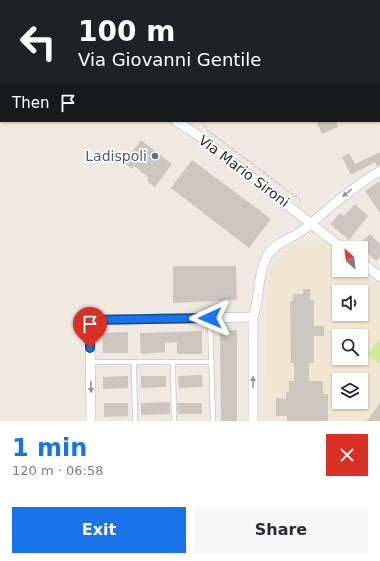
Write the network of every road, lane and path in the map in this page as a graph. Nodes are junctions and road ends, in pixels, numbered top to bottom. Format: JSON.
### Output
{"nodes":[{"id":1,"x":177,"y":122,"type":"edge"},
{"id":2,"x":380,"y":171,"type":"edge"},
{"id":3,"x":310,"y":224,"type":"junction"},
{"id":4,"x":333,"y":241,"type":"edge"},
{"id":5,"x":368,"y":268,"type":"edge"},
{"id":6,"x":380,"y":277,"type":"edge"},
{"id":7,"x":254,"y":317,"type":"junction"},
{"id":8,"x":210,"y":318,"type":"junction"},
{"id":9,"x":90,"y":362,"type":"junction"},
{"id":10,"x":134,"y":362,"type":"junction"},
{"id":11,"x":173,"y":362,"type":"junction"},
{"id":12,"x":212,"y":362,"type":"junction"},
{"id":13,"x":91,"y":421,"type":"edge"},
{"id":14,"x":135,"y":421,"type":"edge"},
{"id":15,"x":174,"y":421,"type":"edge"},
{"id":16,"x":213,"y":421,"type":"edge"},
{"id":17,"x":253,"y":421,"type":"edge"}],
"edges":[{"from":1,"to":3,"type":"street","name":"Via Mario Sironi"},
{"from":2,"to":3,"type":"street","one_way":true},
{"from":3,"to":4,"type":"street","name":"Via Mario Sironi"},
{"from":3,"to":7,"type":"street"},
{"from":5,"to":6,"type":"street"},
{"from":7,"to":8,"type":"street"},
{"from":17,"to":7,"type":"street","one_way":true},
{"from":8,"to":9,"type":"street"},
{"from":8,"to":12,"type":"lane"},
{"from":9,"to":10,"type":"lane"},
{"from":9,"to":13,"type":"street","one_way":true},
{"from":10,"to":11,"type":"lane"},
{"from":10,"to":14,"type":"lane"},
{"from":11,"to":12,"type":"lane"},
{"from":11,"to":15,"type":"lane"},
{"from":12,"to":16,"type":"lane"}]}
